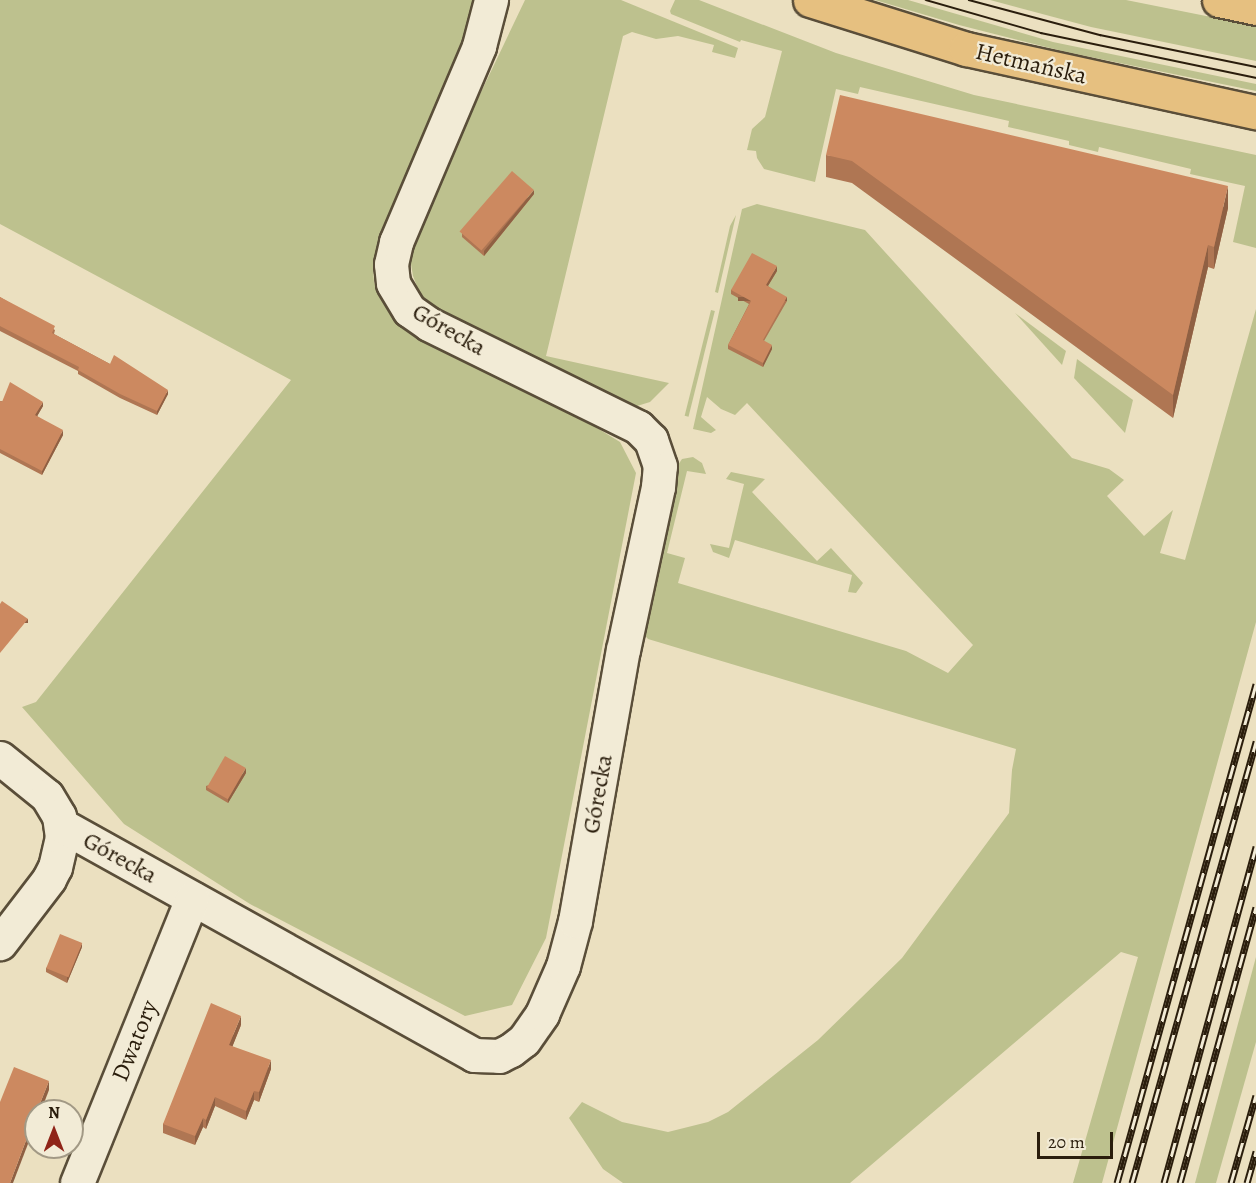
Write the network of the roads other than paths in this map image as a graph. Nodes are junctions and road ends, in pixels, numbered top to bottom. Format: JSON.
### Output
{"nodes":[{"id":1,"x":491,"y":0,"type":"edge"},
{"id":2,"x":510,"y":0,"type":"edge"},
{"id":3,"x":810,"y":0,"type":"edge"},
{"id":4,"x":1219,"y":0,"type":"edge"},
{"id":5,"x":1256,"y":8,"type":"edge"},
{"id":6,"x":479,"y":46,"type":"junction"},
{"id":7,"x":1256,"y":112,"type":"edge"},
{"id":8,"x":0,"y":758,"type":"edge"},
{"id":9,"x":61,"y":825,"type":"junction"},
{"id":10,"x":192,"y":898,"type":"junction"},
{"id":11,"x":0,"y":943,"type":"edge"},
{"id":12,"x":78,"y":1183,"type":"edge"}],
"edges":[{"from":1,"to":6,"type":"street","name":"Górecka"},
{"from":2,"to":6,"type":"street","name":"Górecka"},
{"from":3,"to":7,"type":"main road","name":"Hetmańska"},
{"from":4,"to":5,"type":"main road"},
{"from":6,"to":10,"type":"street","name":"Górecka"},
{"from":8,"to":9,"type":"street"},
{"from":9,"to":10,"type":"street","name":"Górecka"},
{"from":9,"to":11,"type":"street","name":"Górecka"},
{"from":10,"to":12,"type":"street","name":"Dwatory"}]}
